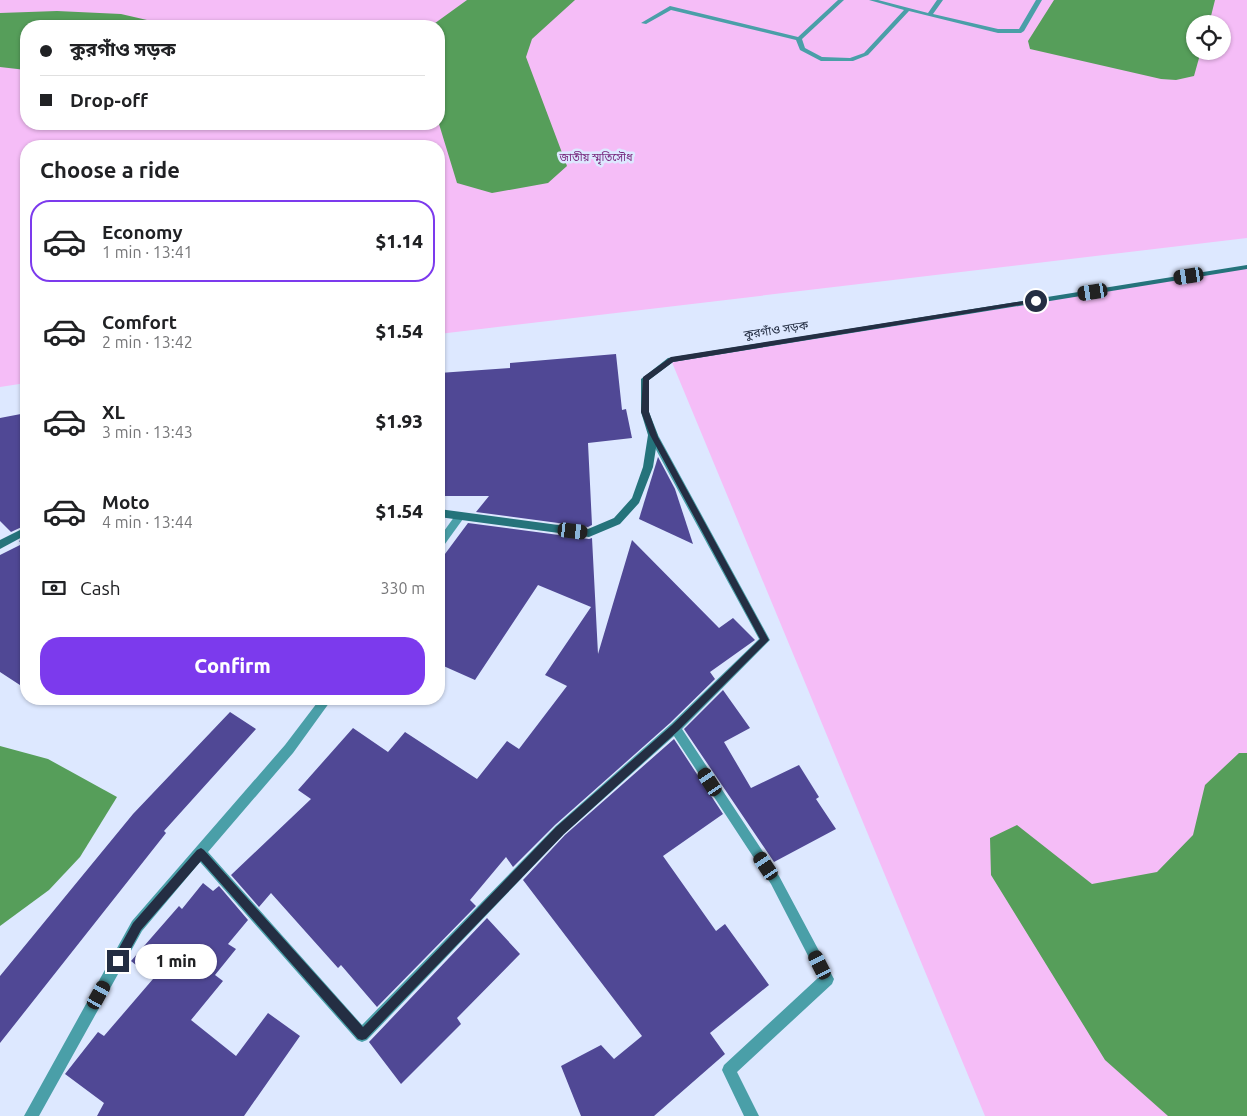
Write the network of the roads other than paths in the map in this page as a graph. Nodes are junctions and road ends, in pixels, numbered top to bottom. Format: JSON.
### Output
{"nodes":[{"id":1,"x":841,"y":0,"type":"edge"},
{"id":2,"x":872,"y":0,"type":"edge"},
{"id":3,"x":940,"y":0,"type":"edge"},
{"id":4,"x":1039,"y":0,"type":"edge"},
{"id":5,"x":908,"y":9,"type":"junction"},
{"id":6,"x":929,"y":15,"type":"junction"},
{"id":7,"x":644,"y":24,"type":"dead end"},
{"id":8,"x":799,"y":38,"type":"junction"},
{"id":9,"x":1247,"y":267,"type":"edge"},
{"id":10,"x":653,"y":435,"type":"junction"},
{"id":11,"x":445,"y":514,"type":"edge"},
{"id":12,"x":460,"y":516,"type":"junction"},
{"id":13,"x":20,"y":534,"type":"edge"},
{"id":14,"x":445,"y":537,"type":"edge"},
{"id":15,"x":0,"y":545,"type":"edge"},
{"id":16,"x":322,"y":705,"type":"edge"},
{"id":17,"x":675,"y":728,"type":"junction"},
{"id":18,"x":201,"y":854,"type":"junction"},
{"id":19,"x":31,"y":1116,"type":"edge"},
{"id":20,"x":752,"y":1116,"type":"edge"}],
"edges":[{"from":1,"to":8,"type":"street"},
{"from":2,"to":5,"type":"street"},
{"from":3,"to":6,"type":"street"},
{"from":4,"to":6,"type":"street"},
{"from":5,"to":6,"type":"street"},
{"from":5,"to":8,"type":"street"},
{"from":7,"to":8,"type":"street"},
{"from":9,"to":10,"type":"street","name":"কুরগাঁও সড়ক"},
{"from":10,"to":12,"type":"street","name":"কুরগাঁও সড়ক"},
{"from":10,"to":17,"type":"street"},
{"from":11,"to":12,"type":"street","name":"কুরগাঁও সড়ক"},
{"from":12,"to":14,"type":"street"},
{"from":13,"to":15,"type":"street"},
{"from":16,"to":18,"type":"street"},
{"from":17,"to":18,"type":"street"},
{"from":17,"to":20,"type":"street"},
{"from":18,"to":19,"type":"street"}]}
